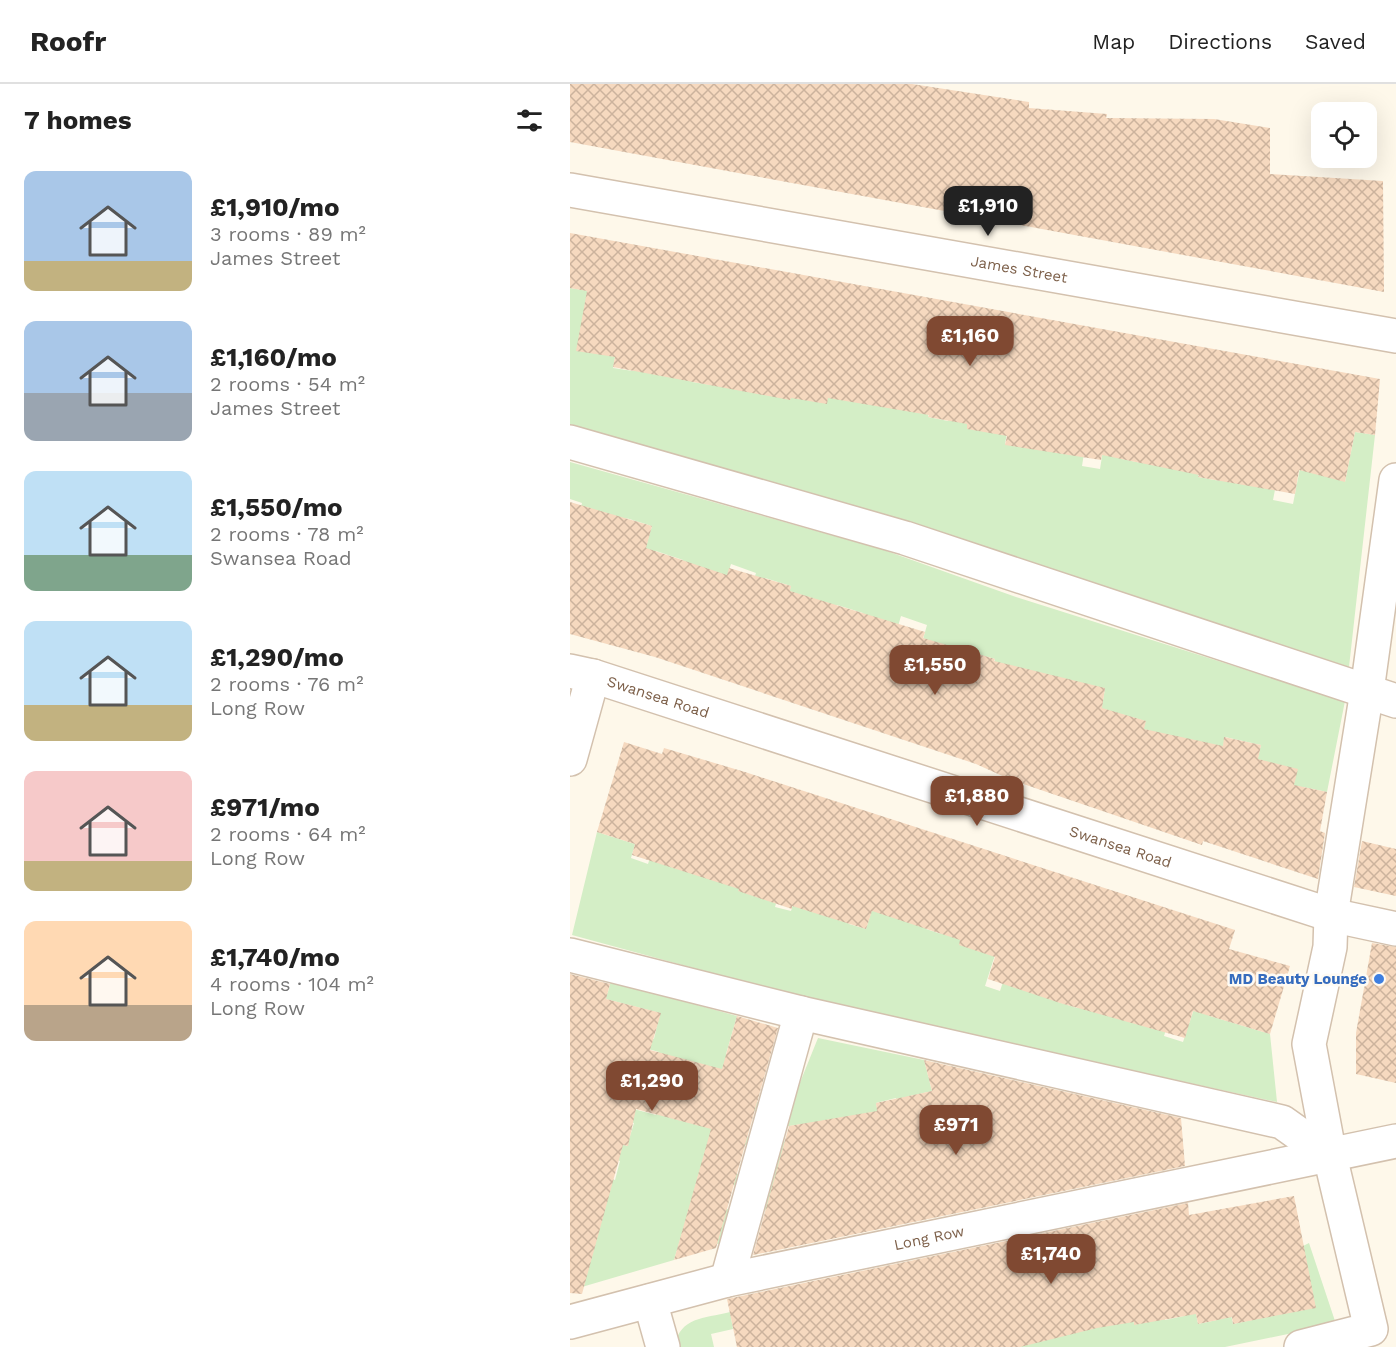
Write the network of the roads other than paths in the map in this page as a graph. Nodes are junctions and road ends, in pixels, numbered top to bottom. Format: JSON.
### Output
{"nodes":[{"id":1,"x":570,"y":190,"type":"edge"},
{"id":2,"x":1396,"y":336,"type":"edge"},
{"id":3,"x":570,"y":442,"type":"edge"},
{"id":4,"x":1396,"y":480,"type":"edge"},
{"id":5,"x":582,"y":673,"type":"edge"},
{"id":6,"x":1382,"y":696,"type":"edge"},
{"id":7,"x":570,"y":759,"type":"edge"},
{"id":8,"x":1331,"y":915,"type":"junction"},
{"id":9,"x":1396,"y":929,"type":"edge"},
{"id":10,"x":570,"y":955,"type":"edge"},
{"id":11,"x":801,"y":1013,"type":"junction"},
{"id":12,"x":1396,"y":1141,"type":"edge"},
{"id":13,"x":1330,"y":1156,"type":"junction"},
{"id":14,"x":727,"y":1280,"type":"junction"},
{"id":15,"x":650,"y":1301,"type":"junction"},
{"id":16,"x":570,"y":1322,"type":"edge"},
{"id":17,"x":663,"y":1347,"type":"edge"},
{"id":18,"x":1301,"y":1347,"type":"edge"}],
"edges":[{"from":1,"to":2,"type":"street","name":"James Street"},
{"from":3,"to":6,"type":"street"},
{"from":4,"to":6,"type":"street"},
{"from":5,"to":7,"type":"street"},
{"from":5,"to":8,"type":"street","name":"Swansea Road"},
{"from":6,"to":8,"type":"street"},
{"from":8,"to":9,"type":"street","name":"Swansea Road"},
{"from":8,"to":13,"type":"street"},
{"from":10,"to":11,"type":"street"},
{"from":11,"to":13,"type":"street"},
{"from":11,"to":14,"type":"street"},
{"from":12,"to":13,"type":"street","name":"Long Row"},
{"from":13,"to":14,"type":"street","name":"Long Row"},
{"from":13,"to":18,"type":"street"},
{"from":14,"to":15,"type":"street","name":"Long Row"},
{"from":15,"to":16,"type":"street","name":"Long Row"},
{"from":15,"to":17,"type":"street"}]}
